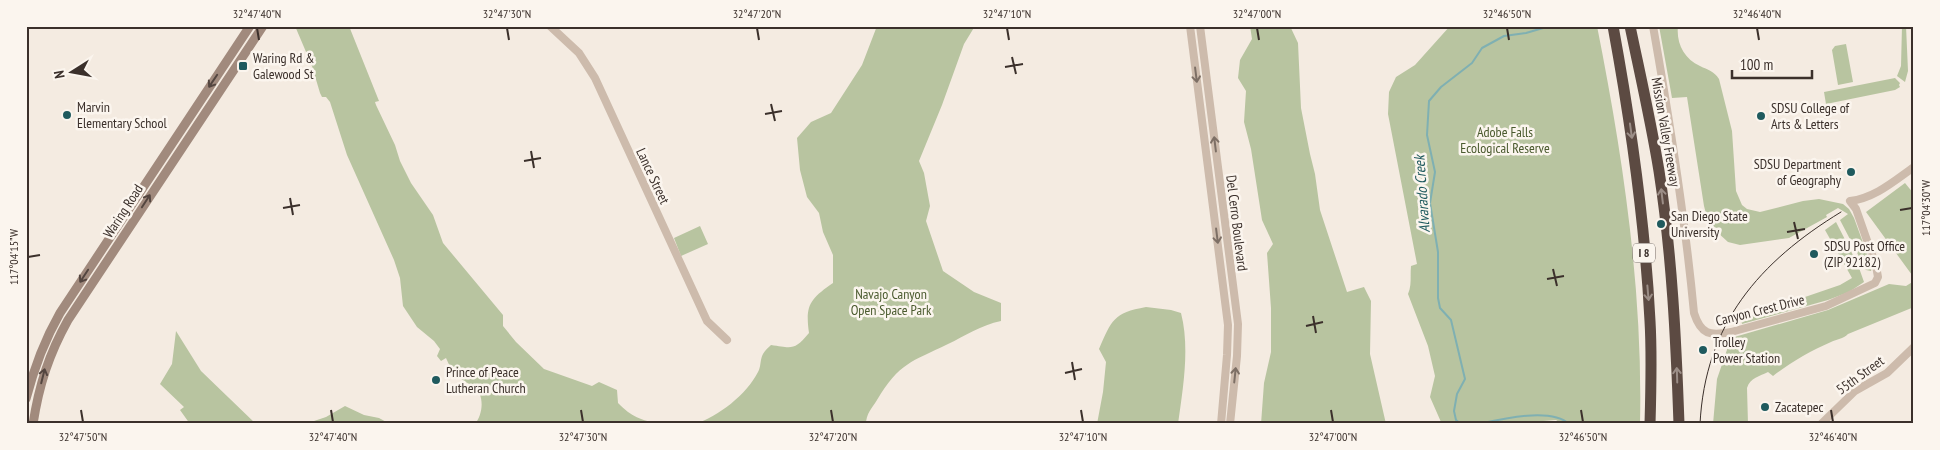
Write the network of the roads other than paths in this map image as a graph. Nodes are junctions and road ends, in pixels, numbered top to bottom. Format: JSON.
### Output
{"nodes":[{"id":1,"x":250,"y":26,"type":"edge"},
{"id":2,"x":263,"y":26,"type":"edge"},
{"id":3,"x":550,"y":26,"type":"edge"},
{"id":4,"x":1190,"y":26,"type":"edge"},
{"id":5,"x":1200,"y":26,"type":"edge"},
{"id":6,"x":1607,"y":26,"type":"edge"},
{"id":7,"x":1613,"y":26,"type":"edge"},
{"id":8,"x":1630,"y":26,"type":"edge"},
{"id":9,"x":1653,"y":26,"type":"edge"},
{"id":10,"x":1623,"y":83,"type":"junction"},
{"id":11,"x":1914,"y":167,"type":"edge"},
{"id":12,"x":727,"y":340,"type":"dead end"},
{"id":13,"x":1914,"y":347,"type":"edge"},
{"id":14,"x":26,"y":399,"type":"edge"},
{"id":15,"x":33,"y":424,"type":"edge"},
{"id":16,"x":1221,"y":424,"type":"edge"},
{"id":17,"x":1230,"y":424,"type":"edge"},
{"id":18,"x":1650,"y":424,"type":"edge"},
{"id":19,"x":1679,"y":424,"type":"edge"},
{"id":20,"x":1822,"y":424,"type":"edge"}],
"edges":[{"from":1,"to":14,"type":"main road","name":"Waring Road","one_way":true},
{"from":15,"to":2,"type":"main road","name":"Waring Road","one_way":true},
{"from":3,"to":12,"type":"street","name":"Lance Street"},
{"from":4,"to":16,"type":"street","name":"Del Cerro Boulevard","one_way":true},
{"from":17,"to":5,"type":"street","name":"Del Cerro Boulevard","one_way":true},
{"from":6,"to":10,"type":"highway"},
{"from":7,"to":10,"type":"highway","number":"I 8"},
{"from":19,"to":8,"type":"highway","name":"Mission Valley Freeway","number":"I 8","one_way":true},
{"from":9,"to":11,"type":"street","name":"Canyon Crest Drive"},
{"from":10,"to":18,"type":"highway","number":"I 8","one_way":true},
{"from":13,"to":20,"type":"street","name":"55th Street"}]}
